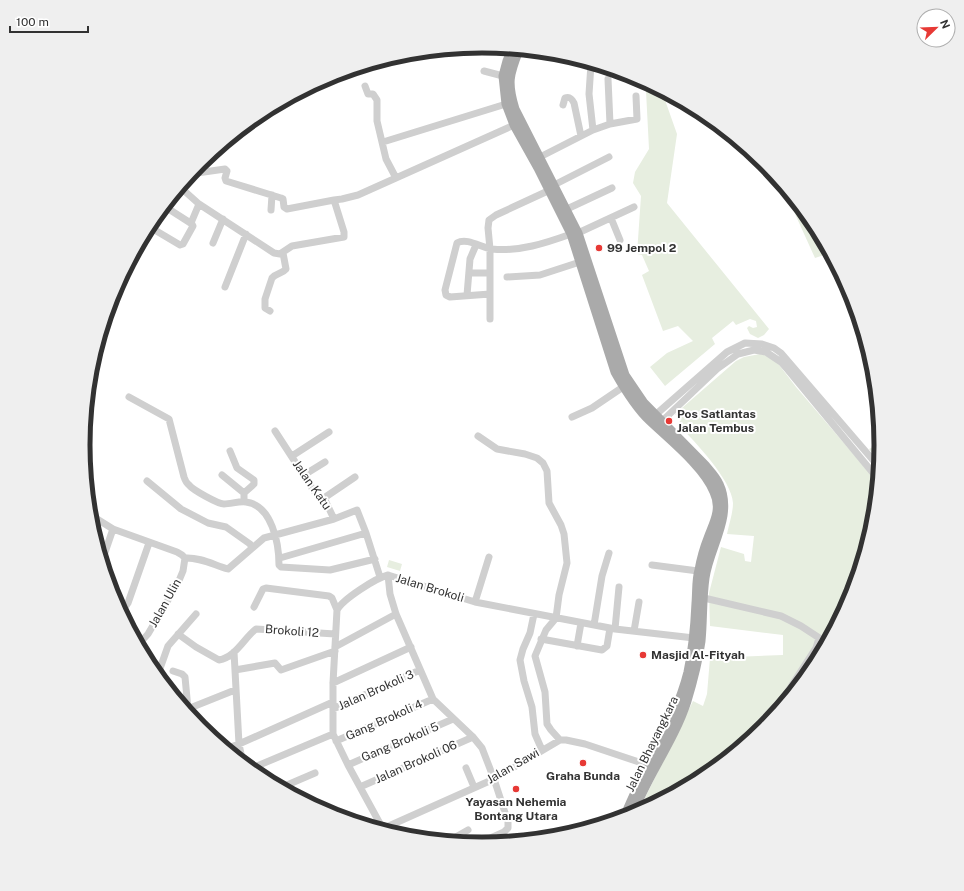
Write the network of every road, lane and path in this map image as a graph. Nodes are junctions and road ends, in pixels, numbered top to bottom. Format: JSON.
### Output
{"nodes":[{"id":1,"x":510,"y":54,"type":"edge"},
{"id":2,"x":517,"y":55,"type":"edge"},
{"id":3,"x":591,"y":68,"type":"edge"},
{"id":4,"x":484,"y":72,"type":"dead end"},
{"id":5,"x":503,"y":76,"type":"junction"},
{"id":6,"x":608,"y":79,"type":"dead end"},
{"id":7,"x":366,"y":86,"type":"dead end"},
{"id":8,"x":636,"y":96,"type":"dead end"},
{"id":9,"x":506,"y":104,"type":"junction"},
{"id":10,"x":563,"y":105,"type":"dead end"},
{"id":11,"x":610,"y":124,"type":"junction"},
{"id":12,"x":514,"y":125,"type":"junction"},
{"id":13,"x":593,"y":130,"type":"junction"},
{"id":14,"x":581,"y":136,"type":"junction"},
{"id":15,"x":383,"y":142,"type":"junction"},
{"id":16,"x":540,"y":157,"type":"junction"},
{"id":17,"x":609,"y":157,"type":"dead end"},
{"id":18,"x":200,"y":173,"type":"edge"},
{"id":19,"x":396,"y":178,"type":"junction"},
{"id":20,"x":552,"y":188,"type":"junction"},
{"id":21,"x":612,"y":188,"type":"dead end"},
{"id":22,"x":184,"y":191,"type":"edge"},
{"id":23,"x":272,"y":195,"type":"junction"},
{"id":24,"x":334,"y":200,"type":"junction"},
{"id":25,"x":200,"y":204,"type":"junction"},
{"id":26,"x":634,"y":207,"type":"dead end"},
{"id":27,"x":169,"y":209,"type":"edge"},
{"id":28,"x":567,"y":209,"type":"junction"},
{"id":29,"x":272,"y":210,"type":"dead end"},
{"id":30,"x":611,"y":218,"type":"junction"},
{"id":31,"x":223,"y":219,"type":"junction"},
{"id":32,"x":191,"y":223,"type":"junction"},
{"id":33,"x":154,"y":230,"type":"edge"},
{"id":34,"x":246,"y":234,"type":"junction"},
{"id":35,"x":574,"y":234,"type":"junction"},
{"id":36,"x":620,"y":240,"type":"dead end"},
{"id":37,"x":213,"y":243,"type":"dead end"},
{"id":38,"x":476,"y":245,"type":"junction"},
{"id":39,"x":490,"y":249,"type":"junction"},
{"id":40,"x":283,"y":253,"type":"junction"},
{"id":41,"x":580,"y":262,"type":"junction"},
{"id":42,"x":468,"y":273,"type":"junction"},
{"id":43,"x":490,"y":273,"type":"junction"},
{"id":44,"x":507,"y":277,"type":"dead end"},
{"id":45,"x":591,"y":284,"type":"junction"},
{"id":46,"x":225,"y":287,"type":"dead end"},
{"id":47,"x":490,"y":294,"type":"junction"},
{"id":48,"x":466,"y":296,"type":"junction"},
{"id":49,"x":270,"y":311,"type":"dead end"},
{"id":50,"x":490,"y":319,"type":"dead end"},
{"id":51,"x":624,"y":387,"type":"junction"},
{"id":52,"x":129,"y":396,"type":"dead end"},
{"id":53,"x":572,"y":417,"type":"dead end"},
{"id":54,"x":656,"y":420,"type":"junction"},
{"id":55,"x":275,"y":431,"type":"dead end"},
{"id":56,"x":329,"y":432,"type":"dead end"},
{"id":57,"x":478,"y":436,"type":"dead end"},
{"id":58,"x":230,"y":451,"type":"dead end"},
{"id":59,"x":292,"y":456,"type":"junction"},
{"id":60,"x":874,"y":461,"type":"edge"},
{"id":61,"x":325,"y":462,"type":"dead end"},
{"id":62,"x":874,"y":472,"type":"edge"},
{"id":63,"x":222,"y":475,"type":"dead end"},
{"id":64,"x":304,"y":475,"type":"junction"},
{"id":65,"x":355,"y":477,"type":"dead end"},
{"id":66,"x":147,"y":481,"type":"dead end"},
{"id":67,"x":244,"y":493,"type":"junction"},
{"id":68,"x":324,"y":498,"type":"junction"},
{"id":69,"x":245,"y":502,"type":"junction"},
{"id":70,"x":96,"y":519,"type":"edge"},
{"id":71,"x":334,"y":519,"type":"junction"},
{"id":72,"x":113,"y":529,"type":"junction"},
{"id":73,"x":366,"y":533,"type":"junction"},
{"id":74,"x":267,"y":538,"type":"junction"},
{"id":75,"x":149,"y":543,"type":"junction"},
{"id":76,"x":252,"y":548,"type":"junction"},
{"id":77,"x":105,"y":553,"type":"edge"},
{"id":78,"x":609,"y":554,"type":"dead end"},
{"id":79,"x":488,"y":557,"type":"dead end"},
{"id":80,"x":185,"y":558,"type":"junction"},
{"id":81,"x":280,"y":558,"type":"junction"},
{"id":82,"x":375,"y":559,"type":"junction"},
{"id":83,"x":652,"y":565,"type":"dead end"},
{"id":84,"x":698,"y":571,"type":"junction"},
{"id":85,"x":388,"y":575,"type":"junction"},
{"id":86,"x":380,"y":577,"type":"junction"},
{"id":87,"x":619,"y":587,"type":"dead end"},
{"id":88,"x":704,"y":598,"type":"junction"},
{"id":89,"x":475,"y":602,"type":"junction"},
{"id":90,"x":639,"y":602,"type":"dead end"},
{"id":91,"x":254,"y":607,"type":"dead end"},
{"id":92,"x":125,"y":608,"type":"edge"},
{"id":93,"x":337,"y":610,"type":"junction"},
{"id":94,"x":196,"y":614,"type":"dead end"},
{"id":95,"x":396,"y":614,"type":"junction"},
{"id":96,"x":536,"y":615,"type":"junction"},
{"id":97,"x":556,"y":618,"type":"junction"},
{"id":98,"x":581,"y":623,"type":"junction"},
{"id":99,"x":594,"y":625,"type":"junction"},
{"id":100,"x":612,"y":629,"type":"junction"},
{"id":101,"x":634,"y":631,"type":"junction"},
{"id":102,"x":178,"y":634,"type":"junction"},
{"id":103,"x":335,"y":634,"type":"junction"},
{"id":104,"x":694,"y":638,"type":"junction"},
{"id":105,"x":819,"y":638,"type":"junction"},
{"id":106,"x":541,"y":639,"type":"junction"},
{"id":107,"x":823,"y":640,"type":"edge"},
{"id":108,"x":142,"y":641,"type":"edge"},
{"id":109,"x":577,"y":646,"type":"junction"},
{"id":110,"x":411,"y":647,"type":"junction"},
{"id":111,"x":335,"y":649,"type":"junction"},
{"id":112,"x":234,"y":652,"type":"junction"},
{"id":113,"x":159,"y":668,"type":"edge"},
{"id":114,"x":235,"y":670,"type":"junction"},
{"id":115,"x":420,"y":670,"type":"junction"},
{"id":116,"x":173,"y":671,"type":"dead end"},
{"id":117,"x":333,"y":683,"type":"junction"},
{"id":118,"x":792,"y":686,"type":"edge"},
{"id":119,"x":236,"y":690,"type":"junction"},
{"id":120,"x":433,"y":699,"type":"junction"},
{"id":121,"x":186,"y":702,"type":"edge"},
{"id":122,"x":333,"y":705,"type":"junction"},
{"id":123,"x":190,"y":707,"type":"edge"},
{"id":124,"x":453,"y":719,"type":"junction"},
{"id":125,"x":333,"y":734,"type":"junction"},
{"id":126,"x":473,"y":737,"type":"junction"},
{"id":127,"x":336,"y":741,"type":"junction"},
{"id":128,"x":559,"y":741,"type":"junction"},
{"id":129,"x":239,"y":744,"type":"junction"},
{"id":130,"x":231,"y":747,"type":"edge"},
{"id":131,"x":545,"y":748,"type":"junction"},
{"id":132,"x":241,"y":756,"type":"edge"},
{"id":133,"x":348,"y":765,"type":"junction"},
{"id":134,"x":648,"y":765,"type":"junction"},
{"id":135,"x":256,"y":766,"type":"edge"},
{"id":136,"x":466,"y":768,"type":"dead end"},
{"id":137,"x":315,"y":773,"type":"dead end"},
{"id":138,"x":494,"y":779,"type":"junction"},
{"id":139,"x":644,"y":780,"type":"junction"},
{"id":140,"x":286,"y":785,"type":"edge"},
{"id":141,"x":360,"y":788,"type":"junction"},
{"id":142,"x":474,"y":788,"type":"junction"},
{"id":143,"x":636,"y":796,"type":"junction"},
{"id":144,"x":634,"y":807,"type":"edge"},
{"id":145,"x":629,"y":809,"type":"edge"},
{"id":146,"x":380,"y":825,"type":"edge"},
{"id":147,"x":390,"y":827,"type":"edge"},
{"id":148,"x":468,"y":830,"type":"dead end"},
{"id":149,"x":456,"y":837,"type":"edge"},
{"id":150,"x":491,"y":838,"type":"edge"}],
"edges":[{"from":1,"to":5,"type":"main road"},
{"from":2,"to":16,"type":"main road"},
{"from":3,"to":13,"type":"street"},
{"from":4,"to":5,"type":"street"},
{"from":5,"to":9,"type":"main road"},
{"from":6,"to":11,"type":"street"},
{"from":7,"to":15,"type":"street"},
{"from":8,"to":11,"type":"street"},
{"from":9,"to":12,"type":"main road"},
{"from":9,"to":15,"type":"street"},
{"from":10,"to":14,"type":"street"},
{"from":11,"to":13,"type":"street"},
{"from":12,"to":19,"type":"street"},
{"from":12,"to":20,"type":"main road"},
{"from":13,"to":14,"type":"street"},
{"from":14,"to":16,"type":"street"},
{"from":15,"to":19,"type":"street"},
{"from":16,"to":20,"type":"main road"},
{"from":17,"to":20,"type":"street"},
{"from":18,"to":23,"type":"street"},
{"from":19,"to":24,"type":"street"},
{"from":20,"to":28,"type":"main road"},
{"from":20,"to":35,"type":"main road"},
{"from":20,"to":39,"type":"street"},
{"from":21,"to":28,"type":"street"},
{"from":22,"to":25,"type":"street"},
{"from":23,"to":24,"type":"street"},
{"from":23,"to":29,"type":"street"},
{"from":24,"to":40,"type":"street"},
{"from":25,"to":31,"type":"street"},
{"from":25,"to":32,"type":"street"},
{"from":26,"to":30,"type":"street"},
{"from":27,"to":32,"type":"street"},
{"from":28,"to":35,"type":"main road"},
{"from":30,"to":35,"type":"street"},
{"from":30,"to":36,"type":"street"},
{"from":31,"to":34,"type":"street"},
{"from":31,"to":37,"type":"street"},
{"from":32,"to":33,"type":"street"},
{"from":34,"to":40,"type":"street"},
{"from":34,"to":46,"type":"street"},
{"from":35,"to":39,"type":"street"},
{"from":35,"to":41,"type":"main road"},
{"from":35,"to":45,"type":"main road"},
{"from":38,"to":39,"type":"street"},
{"from":38,"to":42,"type":"street"},
{"from":38,"to":48,"type":"street"},
{"from":39,"to":43,"type":"street"},
{"from":40,"to":49,"type":"street"},
{"from":41,"to":44,"type":"street"},
{"from":41,"to":45,"type":"main road"},
{"from":42,"to":43,"type":"street"},
{"from":42,"to":48,"type":"street"},
{"from":43,"to":47,"type":"street"},
{"from":45,"to":51,"type":"main road"},
{"from":45,"to":54,"type":"main road"},
{"from":47,"to":48,"type":"street"},
{"from":47,"to":50,"type":"street"},
{"from":51,"to":53,"type":"street"},
{"from":51,"to":54,"type":"main road"},
{"from":52,"to":69,"type":"street"},
{"from":54,"to":60,"type":"street"},
{"from":54,"to":62,"type":"street"},
{"from":54,"to":84,"type":"main road","name":"Jalan Bhayangkara"},
{"from":54,"to":88,"type":"main road","name":"Jalan Bhayangkara"},
{"from":55,"to":59,"type":"street","name":"Jalan Katu"},
{"from":56,"to":59,"type":"street"},
{"from":57,"to":97,"type":"street"},
{"from":58,"to":67,"type":"street"},
{"from":59,"to":64,"type":"street","name":"Jalan Katu"},
{"from":61,"to":64,"type":"street"},
{"from":63,"to":67,"type":"street"},
{"from":64,"to":68,"type":"street","name":"Jalan Katu"},
{"from":65,"to":68,"type":"street"},
{"from":66,"to":76,"type":"street"},
{"from":67,"to":69,"type":"street"},
{"from":68,"to":71,"type":"street","name":"Jalan Katu"},
{"from":69,"to":74,"type":"street"},
{"from":70,"to":72,"type":"street"},
{"from":71,"to":73,"type":"street"},
{"from":71,"to":74,"type":"street"},
{"from":72,"to":75,"type":"street"},
{"from":72,"to":77,"type":"street"},
{"from":73,"to":81,"type":"street"},
{"from":73,"to":82,"type":"street"},
{"from":74,"to":76,"type":"street"},
{"from":74,"to":81,"type":"street"},
{"from":75,"to":80,"type":"street"},
{"from":75,"to":92,"type":"street"},
{"from":76,"to":80,"type":"street"},
{"from":78,"to":99,"type":"street"},
{"from":79,"to":89,"type":"street"},
{"from":80,"to":108,"type":"street","name":"Jalan Ulin"},
{"from":81,"to":82,"type":"street"},
{"from":82,"to":86,"type":"street"},
{"from":83,"to":84,"type":"street"},
{"from":84,"to":104,"type":"main road","name":"Jalan Bhayangkara"},
{"from":85,"to":86,"type":"street","name":"Jalan Brokoli"},
{"from":85,"to":89,"type":"street","name":"Jalan Brokoli"},
{"from":85,"to":95,"type":"street"},
{"from":86,"to":93,"type":"street","name":"Jalan Brokoli"},
{"from":87,"to":100,"type":"street"},
{"from":88,"to":105,"type":"street"},
{"from":88,"to":139,"type":"main road","name":"Jalan Bhayangkara"},
{"from":89,"to":96,"type":"street","name":"Jalan Brokoli"},
{"from":90,"to":101,"type":"street"},
{"from":91,"to":93,"type":"street"},
{"from":93,"to":103,"type":"street"},
{"from":94,"to":102,"type":"street"},
{"from":95,"to":110,"type":"street"},
{"from":95,"to":111,"type":"street"},
{"from":96,"to":97,"type":"street","name":"Jalan Brokoli"},
{"from":96,"to":131,"type":"street"},
{"from":97,"to":98,"type":"street","name":"Jalan Brokoli"},
{"from":97,"to":106,"type":"street"},
{"from":98,"to":99,"type":"street","name":"Jalan Brokoli"},
{"from":98,"to":109,"type":"street"},
{"from":99,"to":100,"type":"street","name":"Jalan Brokoli"},
{"from":100,"to":101,"type":"street","name":"Jalan Brokoli"},
{"from":100,"to":109,"type":"street"},
{"from":101,"to":104,"type":"street","name":"Jalan Brokoli"},
{"from":102,"to":112,"type":"street"},
{"from":102,"to":113,"type":"street"},
{"from":103,"to":111,"type":"street"},
{"from":103,"to":112,"type":"street","name":"Brokoli 12"},
{"from":104,"to":134,"type":"main road","name":"Jalan Bhayangkara"},
{"from":105,"to":107,"type":"street"},
{"from":105,"to":118,"type":"street"},
{"from":106,"to":109,"type":"street"},
{"from":106,"to":128,"type":"street"},
{"from":110,"to":115,"type":"street"},
{"from":110,"to":117,"type":"street"},
{"from":111,"to":114,"type":"street"},
{"from":111,"to":117,"type":"street"},
{"from":112,"to":114,"type":"street"},
{"from":114,"to":119,"type":"street"},
{"from":115,"to":120,"type":"street"},
{"from":115,"to":122,"type":"street","name":"Jalan Brokoli 3"},
{"from":116,"to":121,"type":"street"},
{"from":117,"to":122,"type":"street"},
{"from":119,"to":123,"type":"street"},
{"from":119,"to":129,"type":"street"},
{"from":120,"to":124,"type":"street"},
{"from":120,"to":127,"type":"street","name":"Gang Brokoli 4"},
{"from":122,"to":125,"type":"street"},
{"from":122,"to":129,"type":"street","name":"Jalan Brokoli 3"},
{"from":124,"to":126,"type":"street"},
{"from":124,"to":133,"type":"street","name":"Gang Brokoli 5"},
{"from":125,"to":127,"type":"street"},
{"from":125,"to":135,"type":"street"},
{"from":126,"to":138,"type":"street"},
{"from":126,"to":141,"type":"street","name":"Jalan Brokoli 06"},
{"from":127,"to":133,"type":"street"},
{"from":128,"to":131,"type":"street","name":"Jalan Sawi"},
{"from":128,"to":134,"type":"street"},
{"from":129,"to":130,"type":"street","name":"Jalan Brokoli 3"},
{"from":129,"to":132,"type":"street"},
{"from":131,"to":138,"type":"street","name":"Jalan Sawi"},
{"from":133,"to":141,"type":"street"},
{"from":134,"to":139,"type":"main road","name":"Jalan Bhayangkara"},
{"from":136,"to":142,"type":"street"},
{"from":137,"to":140,"type":"street"},
{"from":138,"to":142,"type":"street","name":"Jalan Sawi"},
{"from":138,"to":150,"type":"street"},
{"from":139,"to":143,"type":"main road","name":"Jalan Bhayangkara"},
{"from":141,"to":146,"type":"street"},
{"from":142,"to":147,"type":"street","name":"Jalan Sawi"},
{"from":143,"to":144,"type":"main road","name":"Jalan Bhayangkara"},
{"from":143,"to":145,"type":"main road","name":"Jalan Bhayangkara"},
{"from":148,"to":149,"type":"street"}]}
